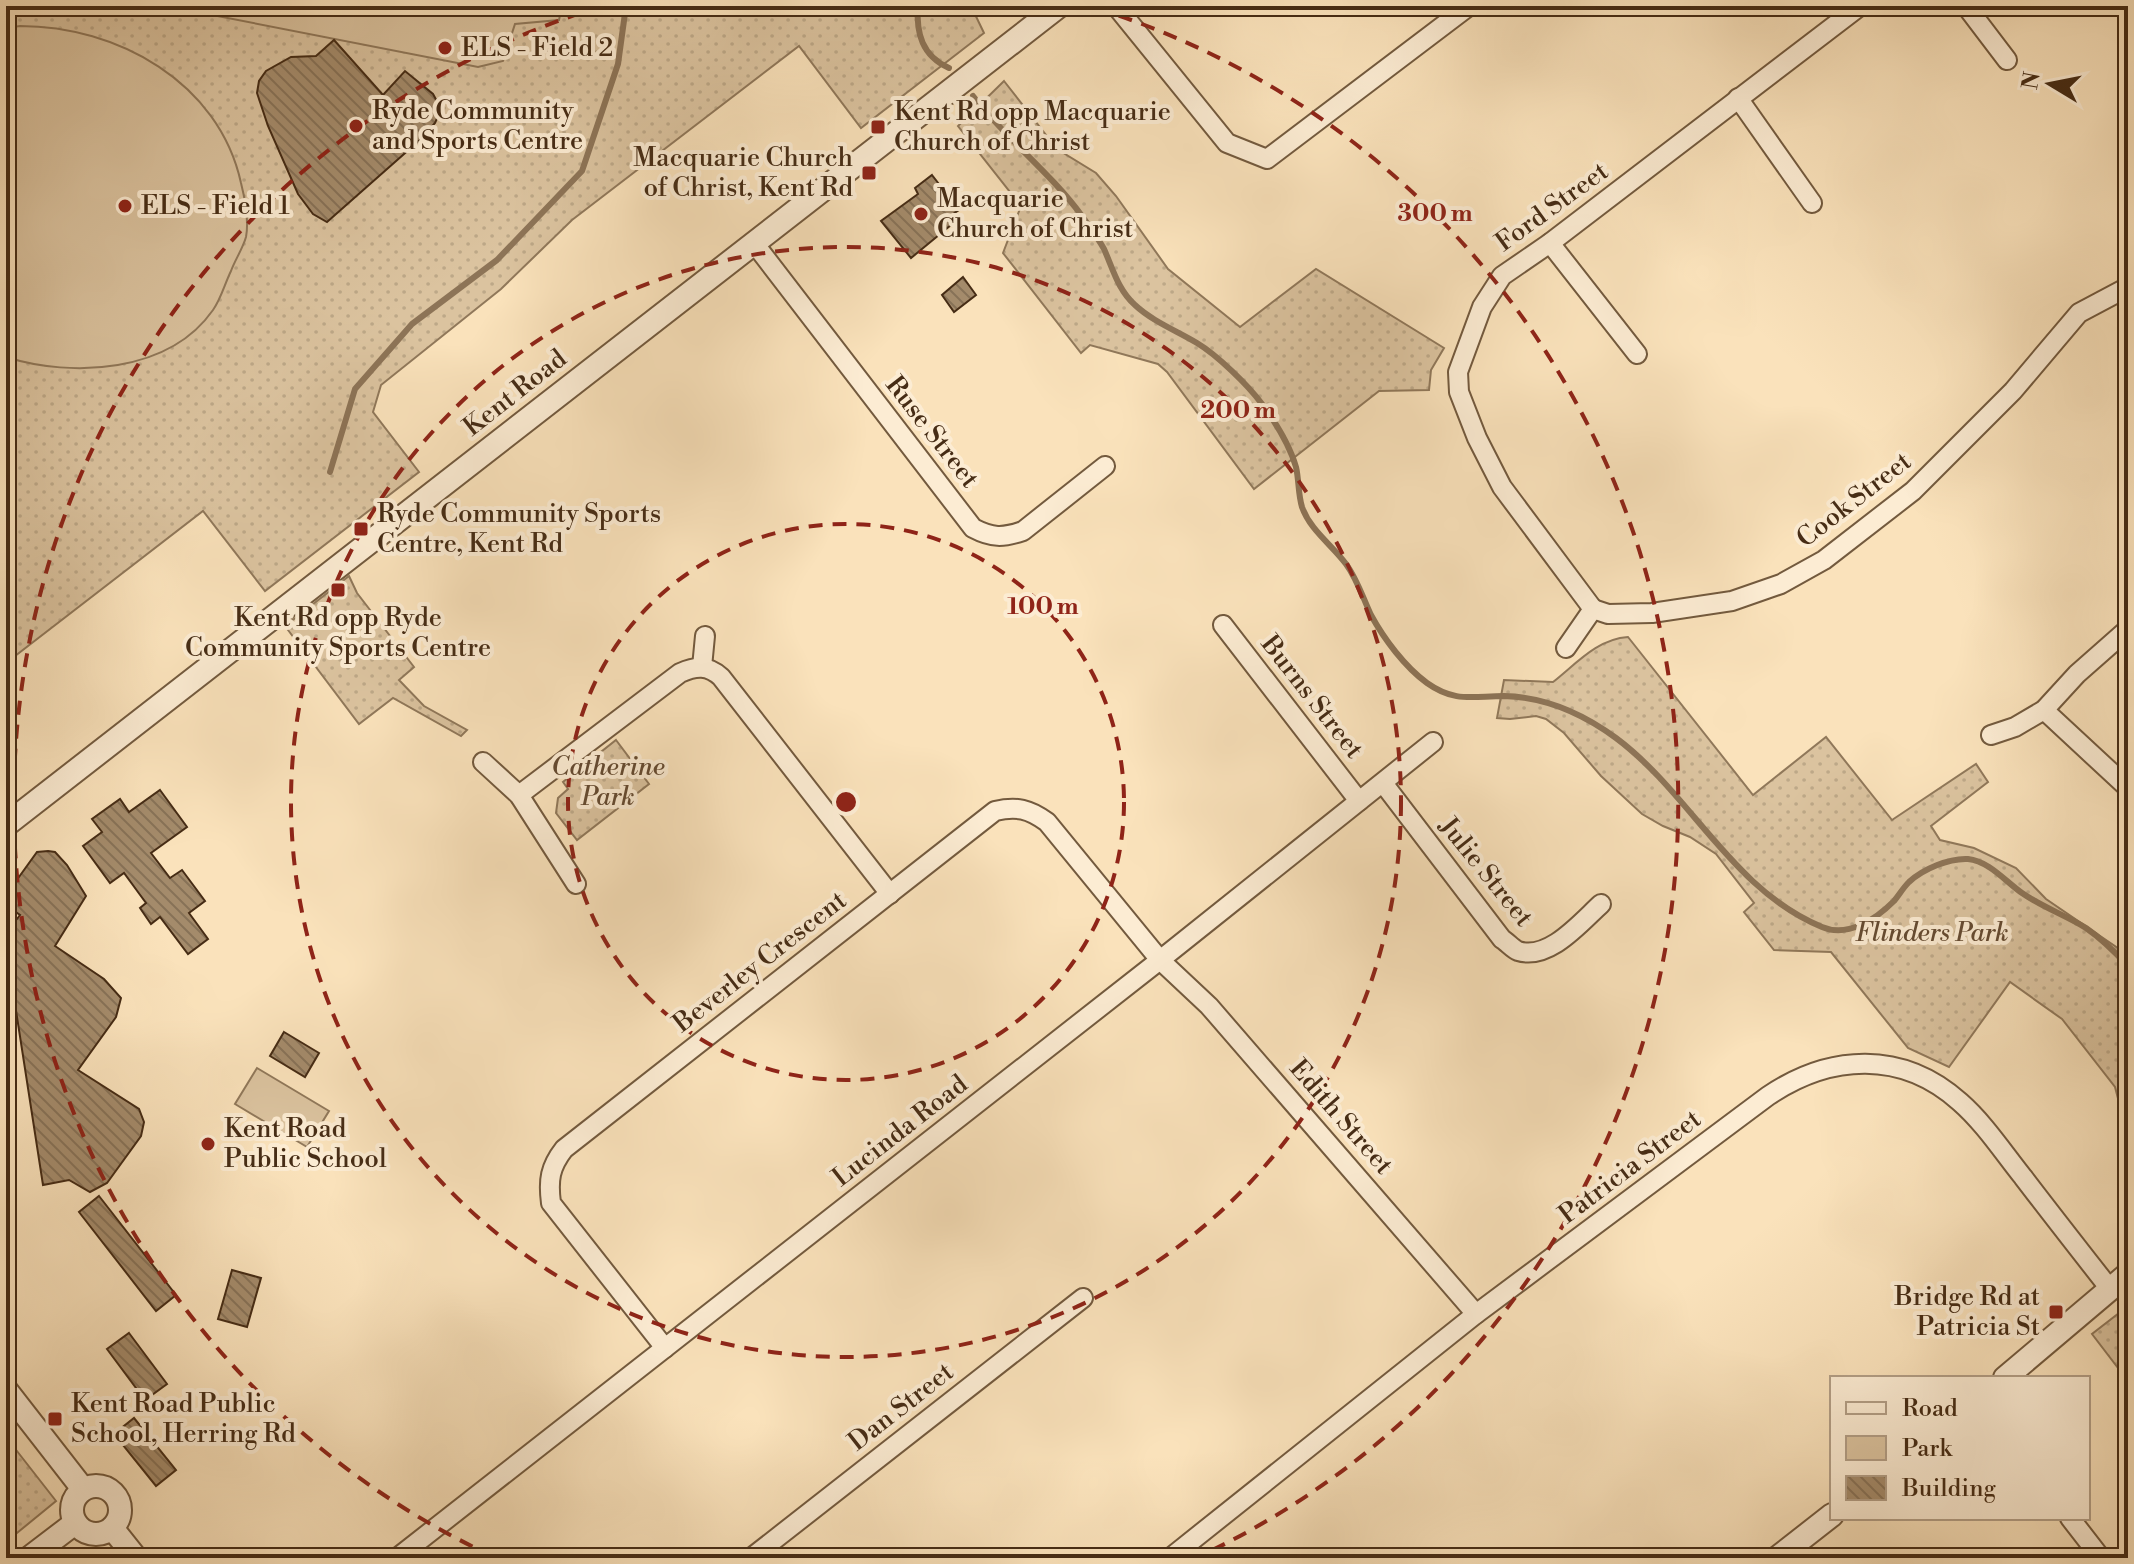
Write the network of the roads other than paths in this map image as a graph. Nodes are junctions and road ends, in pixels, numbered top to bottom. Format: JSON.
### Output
{"nodes":[{"id":1,"x":1059,"y":6,"type":"edge"},
{"id":2,"x":1116,"y":6,"type":"edge"},
{"id":3,"x":1469,"y":6,"type":"edge"},
{"id":4,"x":1860,"y":6,"type":"edge"},
{"id":5,"x":1966,"y":6,"type":"edge"},
{"id":6,"x":2007,"y":60,"type":"dead end"},
{"id":7,"x":1738,"y":98,"type":"junction"},
{"id":8,"x":1812,"y":203,"type":"dead end"},
{"id":9,"x":754,"y":243,"type":"junction"},
{"id":10,"x":1550,"y":243,"type":"junction"},
{"id":11,"x":2128,"y":287,"type":"edge"},
{"id":12,"x":1637,"y":354,"type":"dead end"},
{"id":13,"x":1105,"y":466,"type":"dead end"},
{"id":14,"x":1593,"y":609,"type":"junction"},
{"id":15,"x":1223,"y":625,"type":"dead end"},
{"id":16,"x":2128,"y":629,"type":"edge"},
{"id":17,"x":705,"y":636,"type":"dead end"},
{"id":18,"x":1566,"y":648,"type":"dead end"},
{"id":19,"x":702,"y":667,"type":"junction"},
{"id":20,"x":2044,"y":710,"type":"junction"},
{"id":21,"x":1991,"y":735,"type":"dead end"},
{"id":22,"x":1433,"y":742,"type":"dead end"},
{"id":23,"x":483,"y":762,"type":"dead end"},
{"id":24,"x":1383,"y":783,"type":"junction"},
{"id":25,"x":2128,"y":788,"type":"edge"},
{"id":26,"x":519,"y":795,"type":"junction"},
{"id":27,"x":1359,"y":801,"type":"junction"},
{"id":28,"x":6,"y":825,"type":"edge"},
{"id":29,"x":576,"y":884,"type":"dead end"},
{"id":30,"x":890,"y":894,"type":"junction"},
{"id":31,"x":1601,"y":904,"type":"dead end"},
{"id":32,"x":1160,"y":960,"type":"junction"},
{"id":33,"x":2128,"y":1274,"type":"edge"},
{"id":34,"x":2110,"y":1289,"type":"junction"},
{"id":35,"x":1083,"y":1298,"type":"dead end"},
{"id":36,"x":1476,"y":1314,"type":"junction"},
{"id":37,"x":665,"y":1348,"type":"junction"},
{"id":38,"x":2007,"y":1376,"type":"edge"},
{"id":39,"x":6,"y":1390,"type":"edge"},
{"id":40,"x":83,"y":1489,"type":"junction"},
{"id":41,"x":1830,"y":1517,"type":"edge"},
{"id":42,"x":2072,"y":1520,"type":"edge"},
{"id":43,"x":75,"y":1523,"type":"junction"},
{"id":44,"x":112,"y":1528,"type":"junction"},
{"id":45,"x":29,"y":1558,"type":"edge"},
{"id":46,"x":136,"y":1558,"type":"edge"},
{"id":47,"x":397,"y":1558,"type":"edge"},
{"id":48,"x":751,"y":1558,"type":"edge"},
{"id":49,"x":1170,"y":1558,"type":"edge"},
{"id":50,"x":1777,"y":1558,"type":"edge"},
{"id":51,"x":2101,"y":1558,"type":"edge"}],
"edges":[{"from":1,"to":9,"type":"street","name":"Kent Road"},
{"from":2,"to":3,"type":"street"},
{"from":4,"to":7,"type":"street","name":"Ford Street"},
{"from":5,"to":6,"type":"street"},
{"from":7,"to":8,"type":"street"},
{"from":7,"to":10,"type":"street","name":"Ford Street"},
{"from":9,"to":13,"type":"street","name":"Ruse Street"},
{"from":9,"to":28,"type":"street","name":"Kent Road"},
{"from":10,"to":12,"type":"street"},
{"from":10,"to":14,"type":"street","name":"Ford Street"},
{"from":11,"to":14,"type":"street","name":"Cook Street"},
{"from":14,"to":18,"type":"street"},
{"from":15,"to":27,"type":"street","name":"Burns Street"},
{"from":16,"to":20,"type":"street"},
{"from":17,"to":19,"type":"street"},
{"from":19,"to":26,"type":"street"},
{"from":19,"to":30,"type":"street"},
{"from":20,"to":21,"type":"street"},
{"from":20,"to":25,"type":"street"},
{"from":22,"to":24,"type":"street","name":"Lucinda Road"},
{"from":23,"to":26,"type":"street"},
{"from":24,"to":27,"type":"street","name":"Lucinda Road"},
{"from":24,"to":31,"type":"street","name":"Julie Street"},
{"from":26,"to":29,"type":"street"},
{"from":27,"to":32,"type":"street","name":"Lucinda Road"},
{"from":30,"to":32,"type":"street","name":"Beverley Crescent"},
{"from":30,"to":37,"type":"street","name":"Beverley Crescent"},
{"from":32,"to":36,"type":"street","name":"Edith Street"},
{"from":32,"to":37,"type":"street","name":"Lucinda Road"},
{"from":33,"to":34,"type":"street"},
{"from":34,"to":36,"type":"street","name":"Patricia Street"},
{"from":34,"to":38,"type":"street"},
{"from":35,"to":48,"type":"street","name":"Dan Street"},
{"from":36,"to":49,"type":"street","name":"Patricia Street"},
{"from":37,"to":47,"type":"street","name":"Lucinda Road"},
{"from":39,"to":40,"type":"street"},
{"from":40,"to":43,"type":"street"},
{"from":40,"to":44,"type":"street"},
{"from":41,"to":50,"type":"street"},
{"from":42,"to":51,"type":"street"},
{"from":43,"to":44,"type":"street"},
{"from":43,"to":45,"type":"street"},
{"from":44,"to":46,"type":"street"}]}
